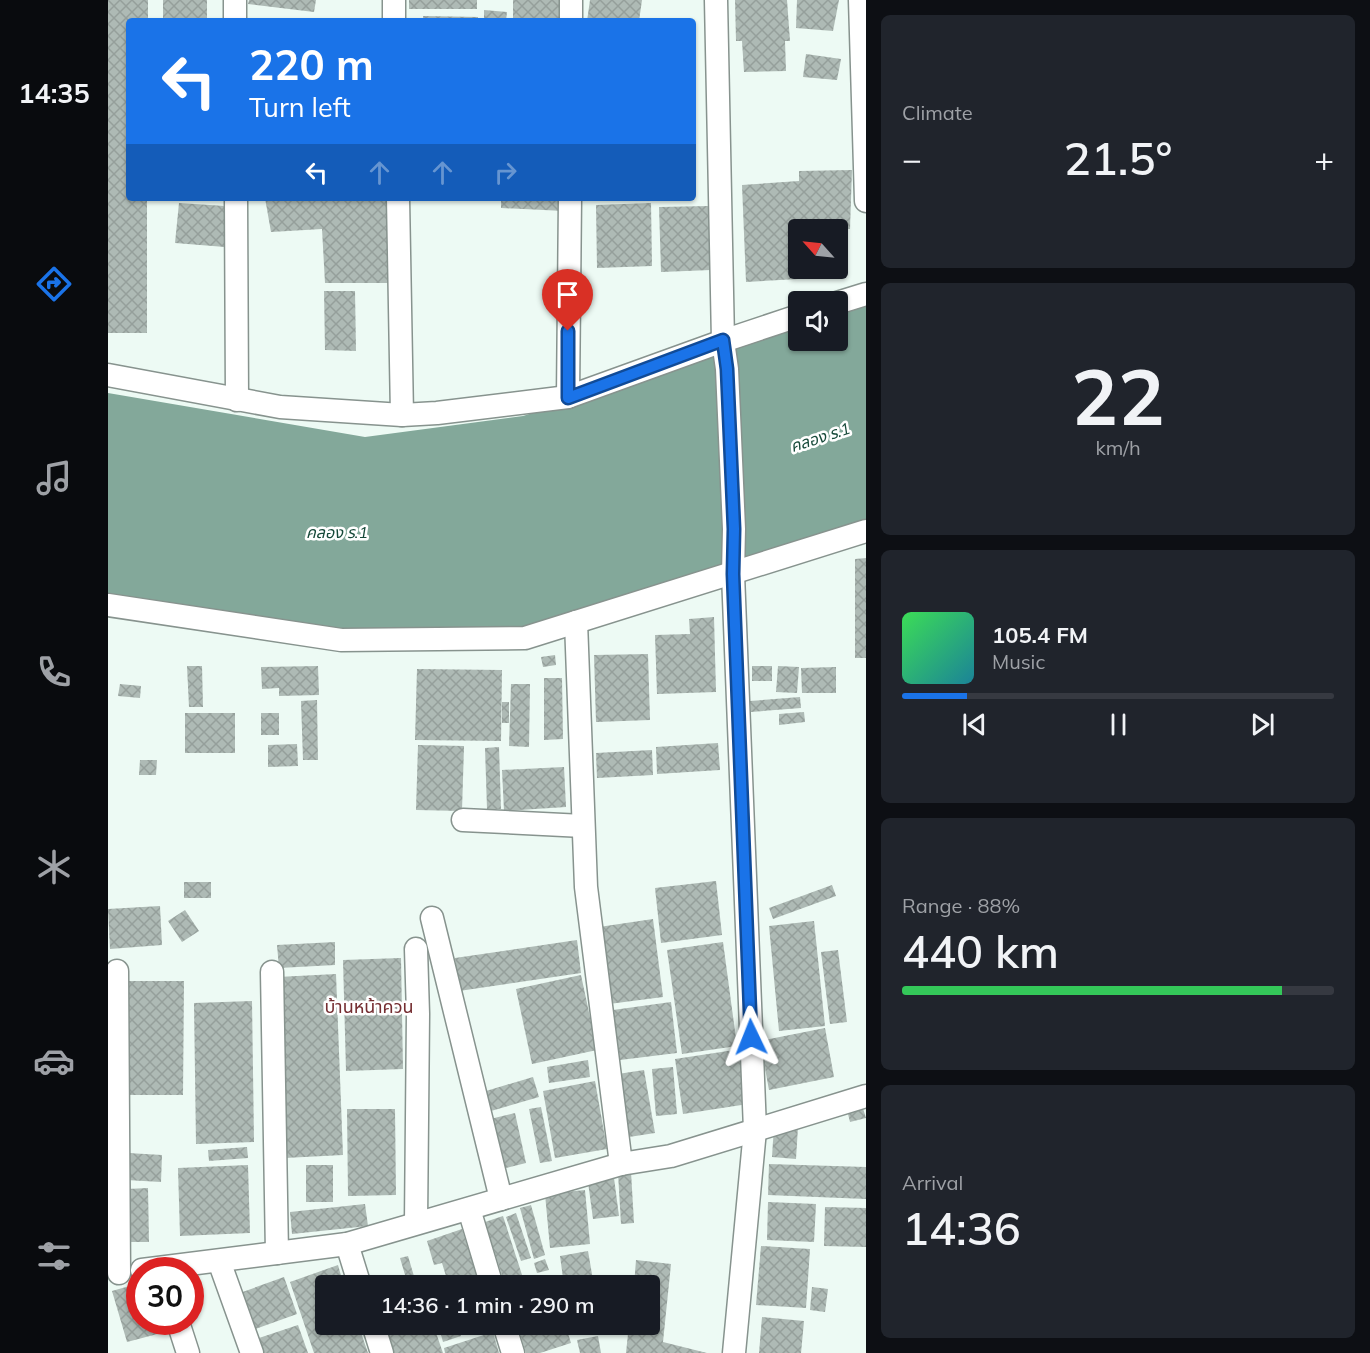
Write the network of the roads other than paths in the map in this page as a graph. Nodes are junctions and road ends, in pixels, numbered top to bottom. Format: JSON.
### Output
{"nodes":[{"id":1,"x":235,"y":0,"type":"edge"},
{"id":2,"x":394,"y":0,"type":"edge"},
{"id":3,"x":571,"y":0,"type":"edge"},
{"id":4,"x":716,"y":0,"type":"edge"},
{"id":5,"x":860,"y":0,"type":"edge"},
{"id":6,"x":235,"y":18,"type":"edge"},
{"id":7,"x":394,"y":18,"type":"edge"},
{"id":8,"x":571,"y":18,"type":"edge"},
{"id":9,"x":236,"y":201,"type":"edge"},
{"id":10,"x":398,"y":201,"type":"edge"},
{"id":11,"x":570,"y":201,"type":"edge"},
{"id":12,"x":866,"y":201,"type":"edge"},
{"id":13,"x":866,"y":294,"type":"edge"},
{"id":14,"x":848,"y":300,"type":"edge"},
{"id":15,"x":788,"y":319,"type":"edge"},
{"id":16,"x":723,"y":340,"type":"junction"},
{"id":17,"x":108,"y":375,"type":"edge"},
{"id":18,"x":568,"y":398,"type":"junction"},
{"id":19,"x":237,"y":400,"type":"junction"},
{"id":20,"x":402,"y":415,"type":"junction"},
{"id":21,"x":866,"y":531,"type":"edge"},
{"id":22,"x":733,"y":574,"type":"junction"},
{"id":23,"x":108,"y":605,"type":"edge"},
{"id":24,"x":576,"y":622,"type":"junction"},
{"id":25,"x":463,"y":820,"type":"dead end"},
{"id":26,"x":583,"y":826,"type":"junction"},
{"id":27,"x":432,"y":918,"type":"dead end"},
{"id":28,"x":416,"y":949,"type":"dead end"},
{"id":29,"x":117,"y":971,"type":"dead end"},
{"id":30,"x":272,"y":972,"type":"dead end"},
{"id":31,"x":866,"y":1096,"type":"edge"},
{"id":32,"x":755,"y":1130,"type":"junction"},
{"id":33,"x":621,"y":1164,"type":"junction"},
{"id":34,"x":501,"y":1199,"type":"junction"},
{"id":35,"x":469,"y":1209,"type":"junction"},
{"id":36,"x":416,"y":1223,"type":"junction"},
{"id":37,"x":347,"y":1244,"type":"junction"},
{"id":38,"x":277,"y":1253,"type":"junction"},
{"id":39,"x":138,"y":1257,"type":"edge"},
{"id":40,"x":219,"y":1261,"type":"junction"},
{"id":41,"x":204,"y":1263,"type":"edge"},
{"id":42,"x":357,"y":1275,"type":"edge"},
{"id":43,"x":489,"y":1275,"type":"edge"},
{"id":44,"x":182,"y":1335,"type":"edge"},
{"id":45,"x":376,"y":1335,"type":"edge"},
{"id":46,"x":507,"y":1335,"type":"edge"},
{"id":47,"x":188,"y":1353,"type":"edge"},
{"id":48,"x":252,"y":1353,"type":"edge"},
{"id":49,"x":382,"y":1353,"type":"edge"},
{"id":50,"x":513,"y":1353,"type":"edge"},
{"id":51,"x":734,"y":1353,"type":"edge"}],
"edges":[{"from":1,"to":6,"type":"street"},
{"from":2,"to":7,"type":"street"},
{"from":3,"to":8,"type":"street"},
{"from":4,"to":16,"type":"street"},
{"from":5,"to":12,"type":"street"},
{"from":9,"to":19,"type":"street"},
{"from":10,"to":20,"type":"street"},
{"from":11,"to":18,"type":"street"},
{"from":13,"to":14,"type":"street"},
{"from":15,"to":16,"type":"street"},
{"from":16,"to":18,"type":"street"},
{"from":16,"to":22,"type":"street"},
{"from":17,"to":19,"type":"street"},
{"from":18,"to":20,"type":"street"},
{"from":19,"to":20,"type":"street"},
{"from":21,"to":22,"type":"street"},
{"from":22,"to":24,"type":"street"},
{"from":22,"to":32,"type":"street"},
{"from":23,"to":24,"type":"street"},
{"from":24,"to":26,"type":"street"},
{"from":25,"to":26,"type":"street"},
{"from":26,"to":33,"type":"street"},
{"from":27,"to":34,"type":"street"},
{"from":28,"to":36,"type":"street"},
{"from":29,"to":39,"type":"street"},
{"from":30,"to":38,"type":"street"},
{"from":31,"to":32,"type":"street"},
{"from":32,"to":33,"type":"street"},
{"from":32,"to":51,"type":"street"},
{"from":33,"to":34,"type":"street"},
{"from":34,"to":35,"type":"street"},
{"from":35,"to":36,"type":"street"},
{"from":35,"to":43,"type":"street"},
{"from":36,"to":37,"type":"street"},
{"from":37,"to":38,"type":"street"},
{"from":37,"to":42,"type":"street"},
{"from":38,"to":40,"type":"street"},
{"from":40,"to":41,"type":"street"},
{"from":40,"to":48,"type":"street"},
{"from":44,"to":47,"type":"street"},
{"from":45,"to":49,"type":"street"},
{"from":46,"to":50,"type":"street"}]}
